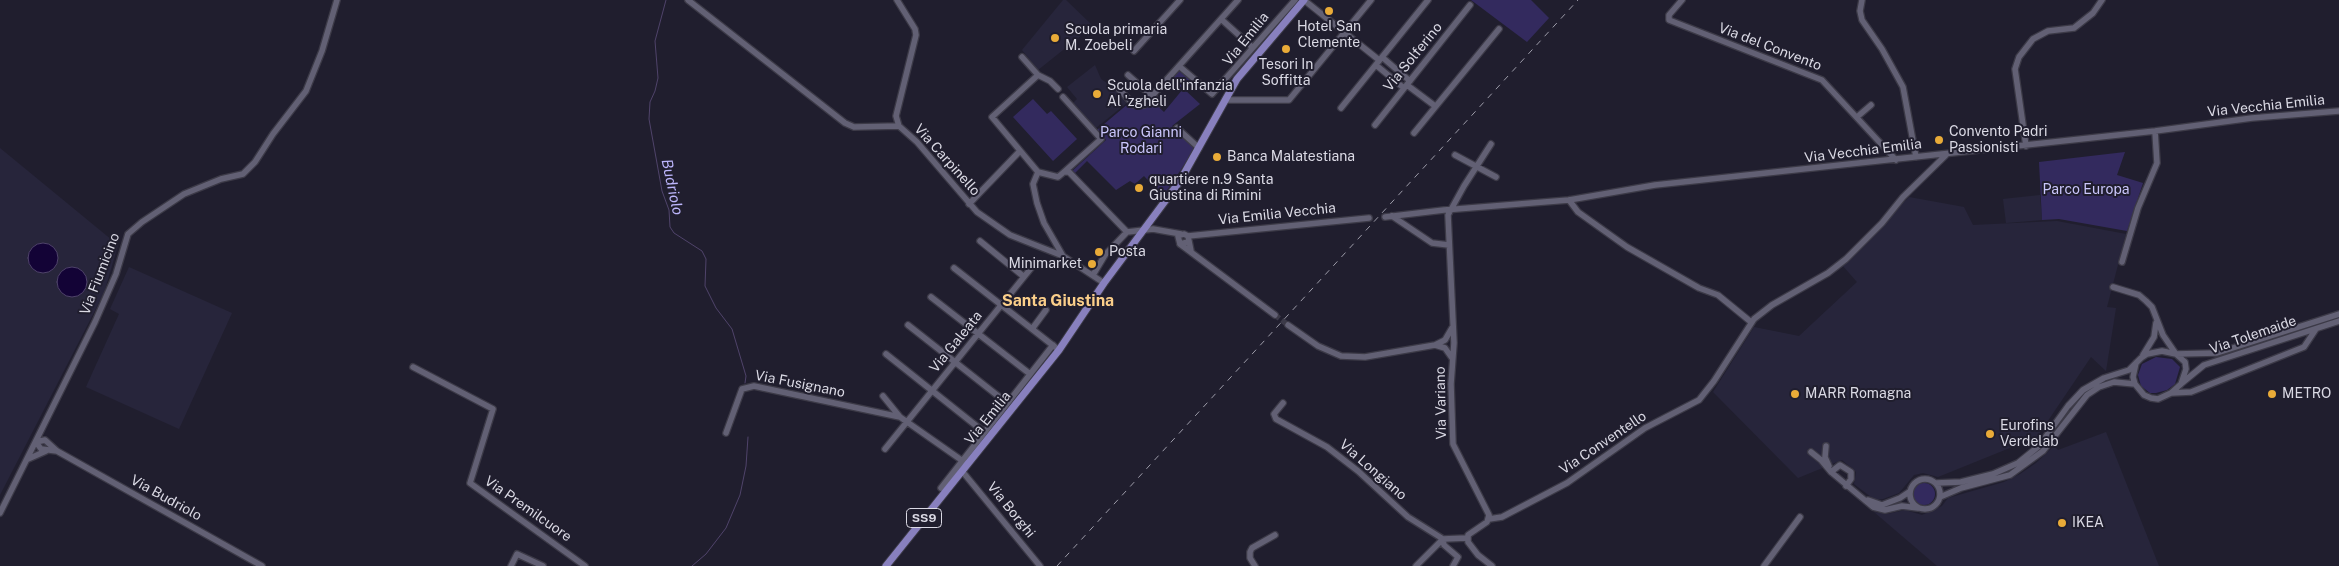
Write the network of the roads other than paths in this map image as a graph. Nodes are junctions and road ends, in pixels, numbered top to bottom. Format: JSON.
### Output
{"nodes":[{"id":1,"x":337,"y":0,"type":"edge"},
{"id":2,"x":688,"y":0,"type":"edge"},
{"id":3,"x":897,"y":0,"type":"edge"},
{"id":4,"x":1180,"y":0,"type":"edge"},
{"id":5,"x":1238,"y":0,"type":"edge"},
{"id":6,"x":1295,"y":0,"type":"edge"},
{"id":7,"x":1304,"y":0,"type":"edge"},
{"id":8,"x":1371,"y":0,"type":"edge"},
{"id":9,"x":1428,"y":0,"type":"edge"},
{"id":10,"x":1682,"y":0,"type":"edge"},
{"id":11,"x":1862,"y":0,"type":"edge"},
{"id":12,"x":2102,"y":0,"type":"edge"},
{"id":13,"x":1470,"y":6,"type":"dead end"},
{"id":14,"x":1285,"y":17,"type":"junction"},
{"id":15,"x":1221,"y":19,"type":"junction"},
{"id":16,"x":1499,"y":29,"type":"dead end"},
{"id":17,"x":1344,"y":32,"type":"junction"},
{"id":18,"x":1252,"y":47,"type":"junction"},
{"id":19,"x":1134,"y":51,"type":"dead end"},
{"id":20,"x":1022,"y":57,"type":"dead end"},
{"id":21,"x":1379,"y":61,"type":"junction"},
{"id":22,"x":1179,"y":66,"type":"junction"},
{"id":23,"x":1128,"y":74,"type":"dead end"},
{"id":24,"x":1230,"y":74,"type":"junction"},
{"id":25,"x":1038,"y":75,"type":"junction"},
{"id":26,"x":1237,"y":79,"type":"junction"},
{"id":27,"x":1115,"y":85,"type":"dead end"},
{"id":28,"x":1407,"y":85,"type":"junction"},
{"id":29,"x":1058,"y":90,"type":"dead end"},
{"id":30,"x":1063,"y":97,"type":"dead end"},
{"id":31,"x":1153,"y":97,"type":"junction"},
{"id":32,"x":1226,"y":100,"type":"junction"},
{"id":33,"x":1161,"y":104,"type":"dead end"},
{"id":34,"x":1871,"y":105,"type":"dead end"},
{"id":35,"x":1435,"y":106,"type":"junction"},
{"id":36,"x":1341,"y":108,"type":"dead end"},
{"id":37,"x":2339,"y":111,"type":"edge"},
{"id":38,"x":1857,"y":117,"type":"junction"},
{"id":39,"x":1375,"y":125,"type":"dead end"},
{"id":40,"x":899,"y":126,"type":"junction"},
{"id":41,"x":1177,"y":128,"type":"dead end"},
{"id":42,"x":2155,"y":131,"type":"junction"},
{"id":43,"x":1414,"y":133,"type":"dead end"},
{"id":44,"x":1491,"y":144,"type":"dead end"},
{"id":45,"x":2026,"y":146,"type":"junction"},
{"id":46,"x":1199,"y":148,"type":"junction"},
{"id":47,"x":1019,"y":152,"type":"junction"},
{"id":48,"x":1947,"y":154,"type":"junction"},
{"id":49,"x":1455,"y":155,"type":"dead end"},
{"id":50,"x":1916,"y":158,"type":"junction"},
{"id":51,"x":1896,"y":160,"type":"junction"},
{"id":52,"x":1477,"y":167,"type":"junction"},
{"id":53,"x":1038,"y":172,"type":"junction"},
{"id":54,"x":1064,"y":172,"type":"junction"},
{"id":55,"x":1496,"y":177,"type":"dead end"},
{"id":56,"x":1569,"y":200,"type":"junction"},
{"id":57,"x":969,"y":204,"type":"junction"},
{"id":58,"x":1451,"y":211,"type":"junction"},
{"id":59,"x":1392,"y":216,"type":"junction"},
{"id":60,"x":1385,"y":217,"type":"dead end"},
{"id":61,"x":1369,"y":218,"type":"dead end"},
{"id":62,"x":1142,"y":231,"type":"junction"},
{"id":63,"x":1127,"y":232,"type":"junction"},
{"id":64,"x":1167,"y":232,"type":"junction"},
{"id":65,"x":1181,"y":234,"type":"junction"},
{"id":66,"x":1188,"y":239,"type":"junction"},
{"id":67,"x":980,"y":241,"type":"dead end"},
{"id":68,"x":1179,"y":243,"type":"junction"},
{"id":69,"x":1449,"y":245,"type":"junction"},
{"id":70,"x":1192,"y":254,"type":"junction"},
{"id":71,"x":1063,"y":256,"type":"junction"},
{"id":72,"x":1036,"y":262,"type":"dead end"},
{"id":73,"x":2122,"y":262,"type":"dead end"},
{"id":74,"x":954,"y":268,"type":"dead end"},
{"id":75,"x":1093,"y":275,"type":"junction"},
{"id":76,"x":1023,"y":276,"type":"junction"},
{"id":77,"x":1104,"y":283,"type":"junction"},
{"id":78,"x":2113,"y":287,"type":"dead end"},
{"id":79,"x":931,"y":296,"type":"dead end"},
{"id":80,"x":1001,"y":305,"type":"junction"},
{"id":81,"x":1046,"y":310,"type":"dead end"},
{"id":82,"x":2339,"y":314,"type":"edge"},
{"id":83,"x":1274,"y":315,"type":"tunnel mouth"},
{"id":84,"x":2156,"y":316,"type":"junction"},
{"id":85,"x":2339,"y":321,"type":"edge"},
{"id":86,"x":1751,"y":322,"type":"junction"},
{"id":87,"x":908,"y":325,"type":"dead end"},
{"id":88,"x":1288,"y":325,"type":"tunnel mouth"},
{"id":89,"x":1453,"y":326,"type":"junction"},
{"id":90,"x":2318,"y":327,"type":"junction"},
{"id":91,"x":1032,"y":329,"type":"junction"},
{"id":92,"x":978,"y":334,"type":"junction"},
{"id":93,"x":1445,"y":340,"type":"junction"},
{"id":94,"x":1454,"y":343,"type":"junction"},
{"id":95,"x":1435,"y":346,"type":"junction"},
{"id":96,"x":1056,"y":348,"type":"junction"},
{"id":97,"x":1445,"y":348,"type":"junction"},
{"id":98,"x":886,"y":354,"type":"dead end"},
{"id":99,"x":2176,"y":354,"type":"junction"},
{"id":100,"x":2141,"y":358,"type":"junction"},
{"id":101,"x":1453,"y":360,"type":"junction"},
{"id":102,"x":955,"y":362,"type":"junction"},
{"id":103,"x":2136,"y":363,"type":"junction"},
{"id":104,"x":413,"y":367,"type":"dead end"},
{"id":105,"x":1030,"y":374,"type":"junction"},
{"id":106,"x":2134,"y":384,"type":"junction"},
{"id":107,"x":2181,"y":384,"type":"junction"},
{"id":108,"x":932,"y":391,"type":"junction"},
{"id":109,"x":2171,"y":394,"type":"junction"},
{"id":110,"x":884,"y":396,"type":"dead end"},
{"id":111,"x":1282,"y":402,"type":"dead end"},
{"id":112,"x":1007,"y":403,"type":"junction"},
{"id":113,"x":900,"y":417,"type":"junction"},
{"id":114,"x":45,"y":422,"type":"junction"},
{"id":115,"x":907,"y":422,"type":"junction"},
{"id":116,"x":984,"y":432,"type":"junction"},
{"id":117,"x":726,"y":433,"type":"dead end"},
{"id":118,"x":36,"y":442,"type":"junction"},
{"id":119,"x":50,"y":444,"type":"junction"},
{"id":120,"x":1826,"y":446,"type":"dead end"},
{"id":121,"x":885,"y":449,"type":"dead end"},
{"id":122,"x":47,"y":450,"type":"junction"},
{"id":123,"x":58,"y":451,"type":"junction"},
{"id":124,"x":1811,"y":452,"type":"dead end"},
{"id":125,"x":26,"y":460,"type":"junction"},
{"id":126,"x":964,"y":465,"type":"junction"},
{"id":127,"x":1831,"y":471,"type":"junction"},
{"id":128,"x":1847,"y":484,"type":"junction"},
{"id":129,"x":1936,"y":484,"type":"junction"},
{"id":130,"x":941,"y":488,"type":"dead end"},
{"id":131,"x":1909,"y":492,"type":"junction"},
{"id":132,"x":1940,"y":497,"type":"junction"},
{"id":133,"x":1918,"y":508,"type":"junction"},
{"id":134,"x":0,"y":513,"type":"edge"},
{"id":135,"x":1800,"y":517,"type":"dead end"},
{"id":136,"x":1490,"y":519,"type":"junction"},
{"id":137,"x":1275,"y":535,"type":"dead end"},
{"id":138,"x":1467,"y":538,"type":"junction"},
{"id":139,"x":1443,"y":539,"type":"junction"},
{"id":140,"x":262,"y":566,"type":"edge"},
{"id":141,"x":511,"y":566,"type":"edge"},
{"id":142,"x":543,"y":566,"type":"edge"},
{"id":143,"x":586,"y":566,"type":"edge"},
{"id":144,"x":886,"y":566,"type":"edge"},
{"id":145,"x":1040,"y":566,"type":"edge"},
{"id":146,"x":1255,"y":566,"type":"edge"},
{"id":147,"x":1416,"y":566,"type":"edge"},
{"id":148,"x":1453,"y":566,"type":"edge"},
{"id":149,"x":1492,"y":566,"type":"edge"},
{"id":150,"x":1764,"y":566,"type":"edge"}],
"edges":[{"from":1,"to":114,"type":"street","name":"Via Fiumicino"},
{"from":2,"to":40,"type":"street","name":"Via Carpinello"},
{"from":3,"to":40,"type":"street"},
{"from":4,"to":19,"type":"street"},
{"from":5,"to":15,"type":"street"},
{"from":6,"to":14,"type":"street","name":"Via Emilia"},
{"from":7,"to":14,"type":"main road","name":"Via Emilia","number":"SS9"},
{"from":7,"to":17,"type":"street"},
{"from":8,"to":17,"type":"street"},
{"from":9,"to":21,"type":"street"},
{"from":10,"to":38,"type":"street","name":"Via del Convento"},
{"from":11,"to":50,"type":"street"},
{"from":12,"to":45,"type":"street"},
{"from":13,"to":28,"type":"street","name":"Via Solferino"},
{"from":14,"to":18,"type":"street","name":"Via Emilia"},
{"from":14,"to":26,"type":"main road","name":"Via Emilia","number":"SS9"},
{"from":15,"to":18,"type":"street"},
{"from":15,"to":22,"type":"street"},
{"from":16,"to":35,"type":"street"},
{"from":17,"to":21,"type":"street"},
{"from":17,"to":32,"type":"street"},
{"from":18,"to":24,"type":"street","name":"Via Emilia"},
{"from":20,"to":25,"type":"street"},
{"from":21,"to":28,"type":"street"},
{"from":21,"to":28,"type":"street"},
{"from":21,"to":36,"type":"street"},
{"from":22,"to":24,"type":"street"},
{"from":22,"to":31,"type":"street"},
{"from":23,"to":31,"type":"street"},
{"from":24,"to":26,"type":"street","name":"Via Emilia"},
{"from":25,"to":29,"type":"street"},
{"from":25,"to":47,"type":"street"},
{"from":26,"to":32,"type":"main road","name":"Via Emilia","number":"SS9"},
{"from":27,"to":31,"type":"street"},
{"from":28,"to":35,"type":"street"},
{"from":28,"to":39,"type":"street","name":"Via Solferino"},
{"from":30,"to":54,"type":"street"},
{"from":31,"to":33,"type":"street"},
{"from":32,"to":46,"type":"main road","name":"Via Emilia","number":"SS9"},
{"from":34,"to":38,"type":"street"},
{"from":35,"to":43,"type":"street"},
{"from":37,"to":42,"type":"street","name":"Via Vecchia Emilia"},
{"from":38,"to":51,"type":"street","name":"Via del Convento"},
{"from":40,"to":57,"type":"street","name":"Via Carpinello"},
{"from":41,"to":46,"type":"street"},
{"from":42,"to":45,"type":"street","name":"Via Vecchia Emilia"},
{"from":42,"to":73,"type":"street"},
{"from":44,"to":52,"type":"street"},
{"from":45,"to":48,"type":"street","name":"Via Vecchia Emilia"},
{"from":46,"to":62,"type":"main road","name":"Via Emilia","number":"SS9"},
{"from":47,"to":53,"type":"street"},
{"from":47,"to":57,"type":"street"},
{"from":48,"to":50,"type":"street","name":"Via Vecchia Emilia"},
{"from":48,"to":86,"type":"street","name":"Via Conventello"},
{"from":49,"to":52,"type":"street"},
{"from":50,"to":51,"type":"street","name":"Via Vecchia Emilia"},
{"from":51,"to":56,"type":"street","name":"Via Vecchia Emilia"},
{"from":52,"to":55,"type":"street"},
{"from":52,"to":58,"type":"street"},
{"from":53,"to":54,"type":"street"},
{"from":53,"to":71,"type":"street"},
{"from":54,"to":63,"type":"street"},
{"from":56,"to":58,"type":"street","name":"Via Vecchia Emilia"},
{"from":56,"to":86,"type":"street"},
{"from":57,"to":71,"type":"street","name":"Via Carpinello"},
{"from":58,"to":59,"type":"street"},
{"from":58,"to":69,"type":"street","name":"Via Variano"},
{"from":59,"to":60,"type":"street"},
{"from":59,"to":69,"type":"street"},
{"from":61,"to":66,"type":"street","name":"Via Emilia Vecchia"},
{"from":62,"to":63,"type":"street"},
{"from":62,"to":64,"type":"street","name":"Via Emilia Vecchia"},
{"from":62,"to":77,"type":"main road","name":"Via Emilia","number":"SS9"},
{"from":63,"to":75,"type":"street"},
{"from":64,"to":65,"type":"street","name":"Via Emilia Vecchia"},
{"from":64,"to":68,"type":"street"},
{"from":65,"to":66,"type":"street","name":"Via Emilia Vecchia"},
{"from":65,"to":68,"type":"street"},
{"from":66,"to":68,"type":"street","name":"Via Emilia Vecchia"},
{"from":66,"to":70,"type":"street"},
{"from":67,"to":76,"type":"street"},
{"from":68,"to":70,"type":"street"},
{"from":69,"to":89,"type":"street","name":"Via Variano"},
{"from":70,"to":83,"type":"street"},
{"from":71,"to":75,"type":"street","name":"Via Carpinello"},
{"from":72,"to":76,"type":"street","name":"Via Galeata"},
{"from":74,"to":80,"type":"street"},
{"from":75,"to":77,"type":"street"},
{"from":76,"to":80,"type":"street","name":"Via Galeata"},
{"from":77,"to":96,"type":"main road","name":"Via Emilia","number":"SS9"},
{"from":78,"to":84,"type":"street"},
{"from":79,"to":92,"type":"street"},
{"from":80,"to":91,"type":"street"},
{"from":80,"to":92,"type":"street","name":"Via Galeata"},
{"from":81,"to":91,"type":"street"},
{"from":82,"to":99,"type":"street","name":"Via Tolemaide"},
{"from":84,"to":99,"type":"street"},
{"from":84,"to":100,"type":"street"},
{"from":85,"to":90,"type":"street","name":"Via Tolemaide"},
{"from":86,"to":136,"type":"street","name":"Via Conventello"},
{"from":87,"to":102,"type":"street"},
{"from":88,"to":95,"type":"street"},
{"from":89,"to":93,"type":"street"},
{"from":89,"to":94,"type":"street","name":"Via Variano"},
{"from":90,"to":107,"type":"street","name":"Via Tolemaide"},
{"from":90,"to":109,"type":"street"},
{"from":91,"to":96,"type":"street"},
{"from":92,"to":102,"type":"street","name":"Via Galeata"},
{"from":92,"to":105,"type":"street"},
{"from":93,"to":94,"type":"street"},
{"from":93,"to":95,"type":"street"},
{"from":94,"to":97,"type":"street"},
{"from":94,"to":101,"type":"street","name":"Via Variano"},
{"from":95,"to":97,"type":"street"},
{"from":96,"to":105,"type":"street","name":"Via Emilia"},
{"from":96,"to":126,"type":"main road","name":"Via Emilia","number":"SS9"},
{"from":97,"to":101,"type":"street"},
{"from":98,"to":108,"type":"street"},
{"from":99,"to":100,"type":"street","name":"Via Tolemaide"},
{"from":99,"to":107,"type":"street"},
{"from":100,"to":103,"type":"street"},
{"from":101,"to":136,"type":"street","name":"Via Variano"},
{"from":102,"to":108,"type":"street","name":"Via Galeata"},
{"from":102,"to":112,"type":"street"},
{"from":103,"to":106,"type":"street"},
{"from":103,"to":129,"type":"street"},
{"from":104,"to":143,"type":"street","name":"Via Premilcuore"},
{"from":105,"to":112,"type":"street","name":"Via Emilia"},
{"from":106,"to":109,"type":"street"},
{"from":106,"to":132,"type":"street"},
{"from":107,"to":109,"type":"street","name":"Via Tolemaide"},
{"from":108,"to":115,"type":"street","name":"Via Galeata"},
{"from":108,"to":116,"type":"street"},
{"from":110,"to":113,"type":"street","name":"Via Fusignano"},
{"from":111,"to":139,"type":"street","name":"Via Longiano"},
{"from":112,"to":116,"type":"street","name":"Via Emilia"},
{"from":113,"to":115,"type":"street","name":"Via Fusignano"},
{"from":113,"to":117,"type":"street","name":"Via Fusignano"},
{"from":114,"to":118,"type":"street","name":"Via Fiumicino"},
{"from":114,"to":119,"type":"street"},
{"from":115,"to":121,"type":"street"},
{"from":115,"to":126,"type":"street","name":"Via Fusignano"},
{"from":116,"to":126,"type":"street","name":"Via Emilia"},
{"from":118,"to":119,"type":"street"},
{"from":118,"to":122,"type":"street"},
{"from":118,"to":125,"type":"street","name":"Via Fiumicino"},
{"from":119,"to":123,"type":"street"},
{"from":120,"to":127,"type":"street"},
{"from":122,"to":123,"type":"street"},
{"from":122,"to":125,"type":"street"},
{"from":123,"to":140,"type":"street","name":"Via Budriolo"},
{"from":124,"to":127,"type":"street"},
{"from":125,"to":134,"type":"street","name":"Via Fiumicino"},
{"from":126,"to":130,"type":"street","name":"Via Emilia"},
{"from":126,"to":144,"type":"main road","name":"Via Emilia","number":"SS9"},
{"from":126,"to":145,"type":"street","name":"Via Borghi"},
{"from":127,"to":128,"type":"street"},
{"from":127,"to":128,"type":"street"},
{"from":128,"to":131,"type":"street"},
{"from":128,"to":133,"type":"street"},
{"from":129,"to":131,"type":"street"},
{"from":129,"to":132,"type":"street"},
{"from":131,"to":133,"type":"street"},
{"from":132,"to":133,"type":"street"},
{"from":135,"to":150,"type":"street"},
{"from":136,"to":138,"type":"street"},
{"from":137,"to":146,"type":"street"},
{"from":138,"to":139,"type":"street"},
{"from":138,"to":149,"type":"street"},
{"from":139,"to":147,"type":"street"},
{"from":139,"to":148,"type":"street","name":"Via Longiano"},
{"from":141,"to":142,"type":"street"}]}
